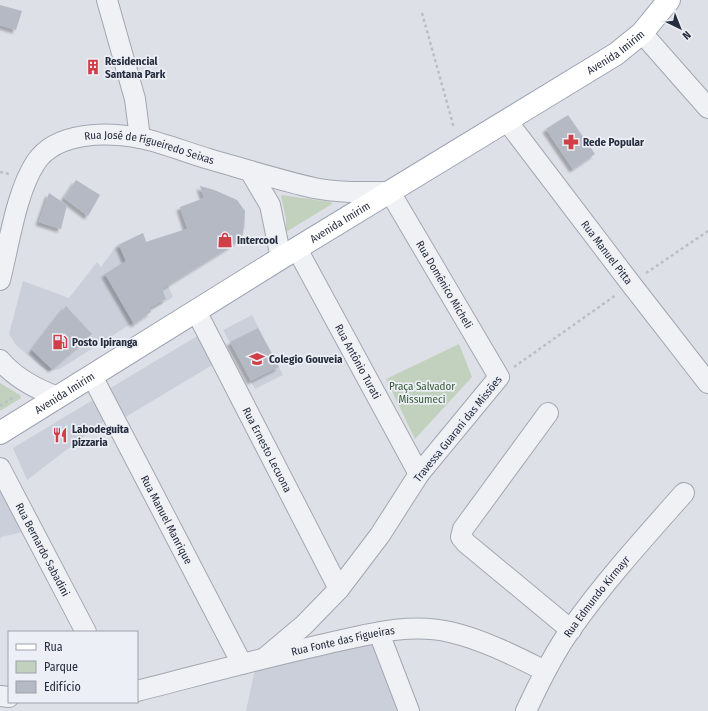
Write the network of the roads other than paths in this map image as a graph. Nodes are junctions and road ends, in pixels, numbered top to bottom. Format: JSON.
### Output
{"nodes":[{"id":1,"x":107,"y":0,"type":"edge"},
{"id":2,"x":669,"y":0,"type":"edge"},
{"id":3,"x":642,"y":34,"type":"junction"},
{"id":4,"x":708,"y":108,"type":"edge"},
{"id":5,"x":507,"y":120,"type":"junction"},
{"id":6,"x":140,"y":138,"type":"junction"},
{"id":7,"x":250,"y":171,"type":"junction"},
{"id":8,"x":390,"y":192,"type":"junction"},
{"id":9,"x":289,"y":254,"type":"junction"},
{"id":10,"x":0,"y":280,"type":"edge"},
{"id":11,"x":196,"y":311,"type":"junction"},
{"id":12,"x":0,"y":360,"type":"edge"},
{"id":13,"x":92,"y":376,"type":"junction"},
{"id":14,"x":499,"y":377,"type":"joint"},
{"id":15,"x":708,"y":383,"type":"edge"},
{"id":16,"x":58,"y":397,"type":"junction"},
{"id":17,"x":548,"y":413,"type":"dead end"},
{"id":18,"x":0,"y":433,"type":"edge"},
{"id":19,"x":0,"y":468,"type":"edge"},
{"id":20,"x":419,"y":474,"type":"junction"},
{"id":21,"x":684,"y":493,"type":"dead end"},
{"id":22,"x":339,"y":589,"type":"junction"},
{"id":23,"x":571,"y":630,"type":"junction"},
{"id":24,"x":85,"y":631,"type":"edge"},
{"id":25,"x":379,"y":633,"type":"junction"},
{"id":26,"x":266,"y":657,"type":"junction"},
{"id":27,"x":242,"y":664,"type":"junction"},
{"id":28,"x":546,"y":671,"type":"junction"},
{"id":29,"x":138,"y":691,"type":"edge"},
{"id":30,"x":409,"y":711,"type":"edge"},
{"id":31,"x":526,"y":711,"type":"edge"}],
"edges":[{"from":1,"to":6,"type":"street"},
{"from":2,"to":3,"type":"main road","name":"Avenida Imirim"},
{"from":3,"to":4,"type":"street"},
{"from":3,"to":5,"type":"main road","name":"Avenida Imirim"},
{"from":5,"to":8,"type":"main road","name":"Avenida Imirim"},
{"from":5,"to":15,"type":"street","name":"Rua Manuel Pitta"},
{"from":6,"to":7,"type":"street","name":"Rua José de Figueiredo Seixas"},
{"from":6,"to":10,"type":"street","name":"Rua José de Figueiredo Seixas"},
{"from":7,"to":8,"type":"street","name":"Rua José de Figueiredo Seixas"},
{"from":7,"to":9,"type":"street","name":"Rua Antônio Turati"},
{"from":8,"to":9,"type":"main road","name":"Avenida Imirim"},
{"from":8,"to":14,"type":"street","name":"Rua Domênico Micheli"},
{"from":9,"to":11,"type":"main road","name":"Avenida Imirim"},
{"from":9,"to":20,"type":"street","name":"Rua Antônio Turati"},
{"from":11,"to":13,"type":"main road","name":"Avenida Imirim"},
{"from":11,"to":22,"type":"street","name":"Rua Ernesto Lecuona"},
{"from":12,"to":16,"type":"street"},
{"from":13,"to":16,"type":"main road","name":"Avenida Imirim"},
{"from":13,"to":27,"type":"street","name":"Rua Manuel Manrique"},
{"from":14,"to":20,"type":"street","name":"Travessa Guarani das Missões"},
{"from":16,"to":18,"type":"main road","name":"Avenida Imirim"},
{"from":17,"to":23,"type":"street"},
{"from":19,"to":24,"type":"street","name":"Rua Bernardo Sabadini"},
{"from":20,"to":22,"type":"street","name":"Travessa Guarani das Missões"},
{"from":21,"to":23,"type":"street","name":"Rua Edmundo Kirmayr"},
{"from":22,"to":26,"type":"street","name":"Travessa Guarani das Missões"},
{"from":23,"to":28,"type":"street","name":"Rua Edmundo Kirmayr"},
{"from":25,"to":26,"type":"street","name":"Rua Fonte das Figueiras"},
{"from":25,"to":28,"type":"street","name":"Rua Fonte das Figueiras"},
{"from":25,"to":30,"type":"street"},
{"from":26,"to":27,"type":"street","name":"Rua Fonte das Figueiras"},
{"from":27,"to":29,"type":"street","name":"Rua Fonte das Figueiras"},
{"from":28,"to":31,"type":"street","name":"Rua Edmundo Kirmayr"}]}
